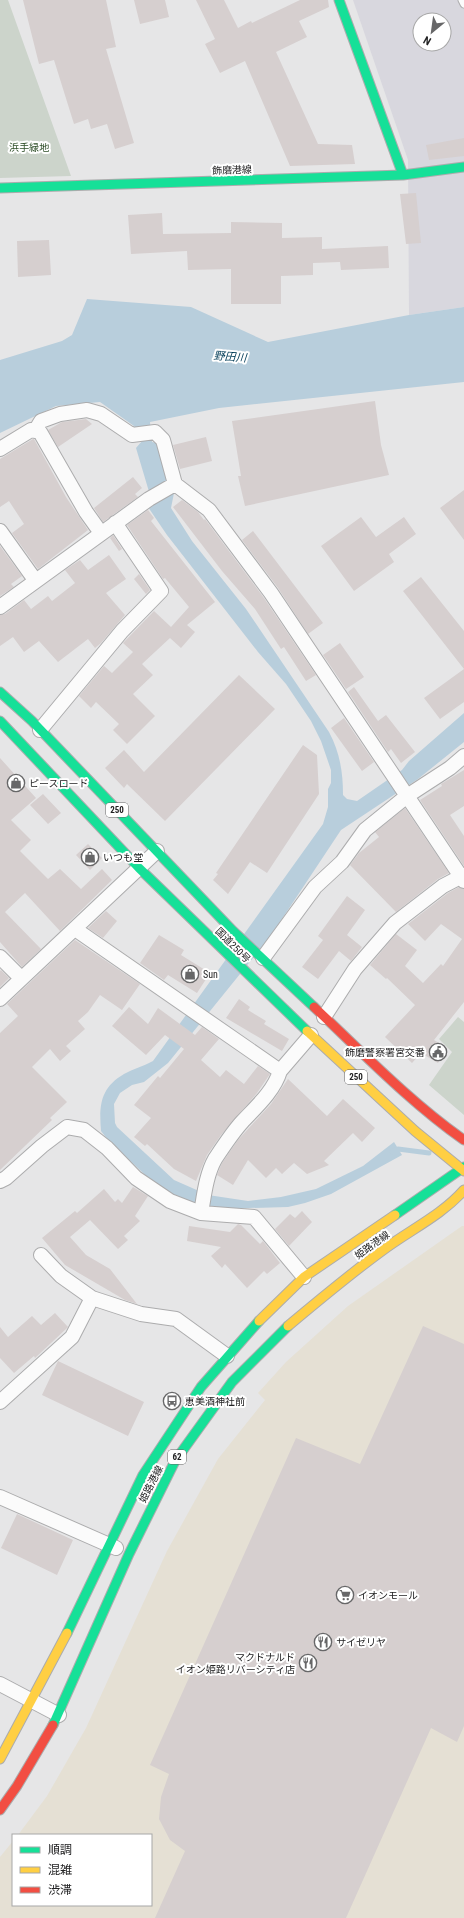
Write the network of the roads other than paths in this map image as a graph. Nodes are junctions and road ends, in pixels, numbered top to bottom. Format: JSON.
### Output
{"nodes":[{"id":1,"x":339,"y":0,"type":"edge"},
{"id":2,"x":462,"y":0,"type":"edge"},
{"id":3,"x":464,"y":4,"type":"edge"},
{"id":4,"x":464,"y":167,"type":"edge"},
{"id":5,"x":403,"y":176,"type":"junction"},
{"id":6,"x":0,"y":188,"type":"edge"},
{"id":7,"x":35,"y":431,"type":"junction"},
{"id":8,"x":0,"y":449,"type":"edge"},
{"id":9,"x":175,"y":484,"type":"junction"},
{"id":10,"x":115,"y":523,"type":"junction"},
{"id":11,"x":0,"y":532,"type":"edge"},
{"id":12,"x":101,"y":533,"type":"junction"},
{"id":13,"x":35,"y":580,"type":"junction"},
{"id":14,"x":0,"y":607,"type":"edge"},
{"id":15,"x":0,"y":692,"type":"edge"},
{"id":16,"x":0,"y":721,"type":"edge"},
{"id":17,"x":40,"y":730,"type":"junction"},
{"id":18,"x":464,"y":756,"type":"edge"},
{"id":19,"x":407,"y":796,"type":"junction"},
{"id":20,"x":157,"y":851,"type":"junction"},
{"id":21,"x":139,"y":868,"type":"junction"},
{"id":22,"x":463,"y":877,"type":"edge"},
{"id":23,"x":74,"y":929,"type":"junction"},
{"id":24,"x":0,"y":957,"type":"edge"},
{"id":25,"x":263,"y":958,"type":"junction"},
{"id":26,"x":21,"y":978,"type":"junction"},
{"id":27,"x":0,"y":998,"type":"edge"},
{"id":28,"x":324,"y":1017,"type":"junction"},
{"id":29,"x":311,"y":1035,"type":"junction"},
{"id":30,"x":280,"y":1071,"type":"junction"},
{"id":31,"x":464,"y":1140,"type":"edge"},
{"id":32,"x":463,"y":1169,"type":"edge"},
{"id":33,"x":2,"y":1177,"type":"edge"},
{"id":34,"x":464,"y":1190,"type":"edge"},
{"id":35,"x":201,"y":1213,"type":"junction"},
{"id":36,"x":41,"y":1255,"type":"dead end"},
{"id":37,"x":304,"y":1277,"type":"junction"},
{"id":38,"x":92,"y":1298,"type":"junction"},
{"id":39,"x":227,"y":1356,"type":"junction"},
{"id":40,"x":0,"y":1402,"type":"edge"},
{"id":41,"x":2,"y":1502,"type":"edge"},
{"id":42,"x":108,"y":1545,"type":"junction"},
{"id":43,"x":129,"y":1554,"type":"junction"},
{"id":44,"x":0,"y":1684,"type":"edge"},
{"id":45,"x":33,"y":1700,"type":"junction"},
{"id":46,"x":59,"y":1715,"type":"junction"},
{"id":47,"x":0,"y":1759,"type":"edge"},
{"id":48,"x":0,"y":1810,"type":"edge"}],
"edges":[{"from":1,"to":5,"type":"main road"},
{"from":2,"to":3,"type":"lane"},
{"from":4,"to":5,"type":"main road","name":"飾磨港線"},
{"from":5,"to":6,"type":"main road","name":"飾磨港線"},
{"from":7,"to":8,"type":"street"},
{"from":7,"to":9,"type":"street"},
{"from":7,"to":12,"type":"street"},
{"from":9,"to":10,"type":"street"},
{"from":9,"to":19,"type":"street"},
{"from":10,"to":12,"type":"street"},
{"from":10,"to":17,"type":"street"},
{"from":11,"to":13,"type":"street"},
{"from":12,"to":13,"type":"street"},
{"from":13,"to":14,"type":"street"},
{"from":15,"to":17,"type":"main road","name":"国道250号","number":"250"},
{"from":16,"to":21,"type":"main road","name":"国道250号","number":"250"},
{"from":17,"to":20,"type":"main road","name":"国道250号","number":"250"},
{"from":18,"to":19,"type":"street"},
{"from":19,"to":22,"type":"street"},
{"from":19,"to":25,"type":"street"},
{"from":20,"to":21,"type":"street"},
{"from":20,"to":25,"type":"main road","name":"国道250号","number":"250"},
{"from":21,"to":23,"type":"street"},
{"from":21,"to":29,"type":"main road","name":"国道250号","number":"250"},
{"from":22,"to":28,"type":"street"},
{"from":23,"to":26,"type":"street"},
{"from":23,"to":30,"type":"street"},
{"from":24,"to":26,"type":"street"},
{"from":25,"to":28,"type":"main road","name":"国道250号","number":"250"},
{"from":26,"to":27,"type":"street"},
{"from":28,"to":31,"type":"main road","name":"国道250号","number":"250"},
{"from":29,"to":30,"type":"street"},
{"from":29,"to":32,"type":"main road","name":"国道250号","number":"250"},
{"from":30,"to":35,"type":"street"},
{"from":32,"to":37,"type":"main road","name":"姫路港線","number":"62"},
{"from":33,"to":35,"type":"street"},
{"from":34,"to":43,"type":"main road","name":"姫路港線","number":"62"},
{"from":35,"to":37,"type":"street"},
{"from":36,"to":38,"type":"street"},
{"from":37,"to":39,"type":"main road","name":"姫路港線","number":"62"},
{"from":38,"to":39,"type":"street"},
{"from":38,"to":40,"type":"street"},
{"from":39,"to":42,"type":"main road","name":"姫路港線","number":"62"},
{"from":41,"to":42,"type":"street"},
{"from":42,"to":43,"type":"street"},
{"from":42,"to":45,"type":"main road","name":"姫路港線","number":"62"},
{"from":43,"to":46,"type":"main road","name":"姫路港線","number":"62"},
{"from":44,"to":45,"type":"street"},
{"from":45,"to":46,"type":"street"},
{"from":45,"to":47,"type":"main road","name":"姫路港線","number":"62"},
{"from":46,"to":48,"type":"main road","name":"姫路港線","number":"62"}]}
